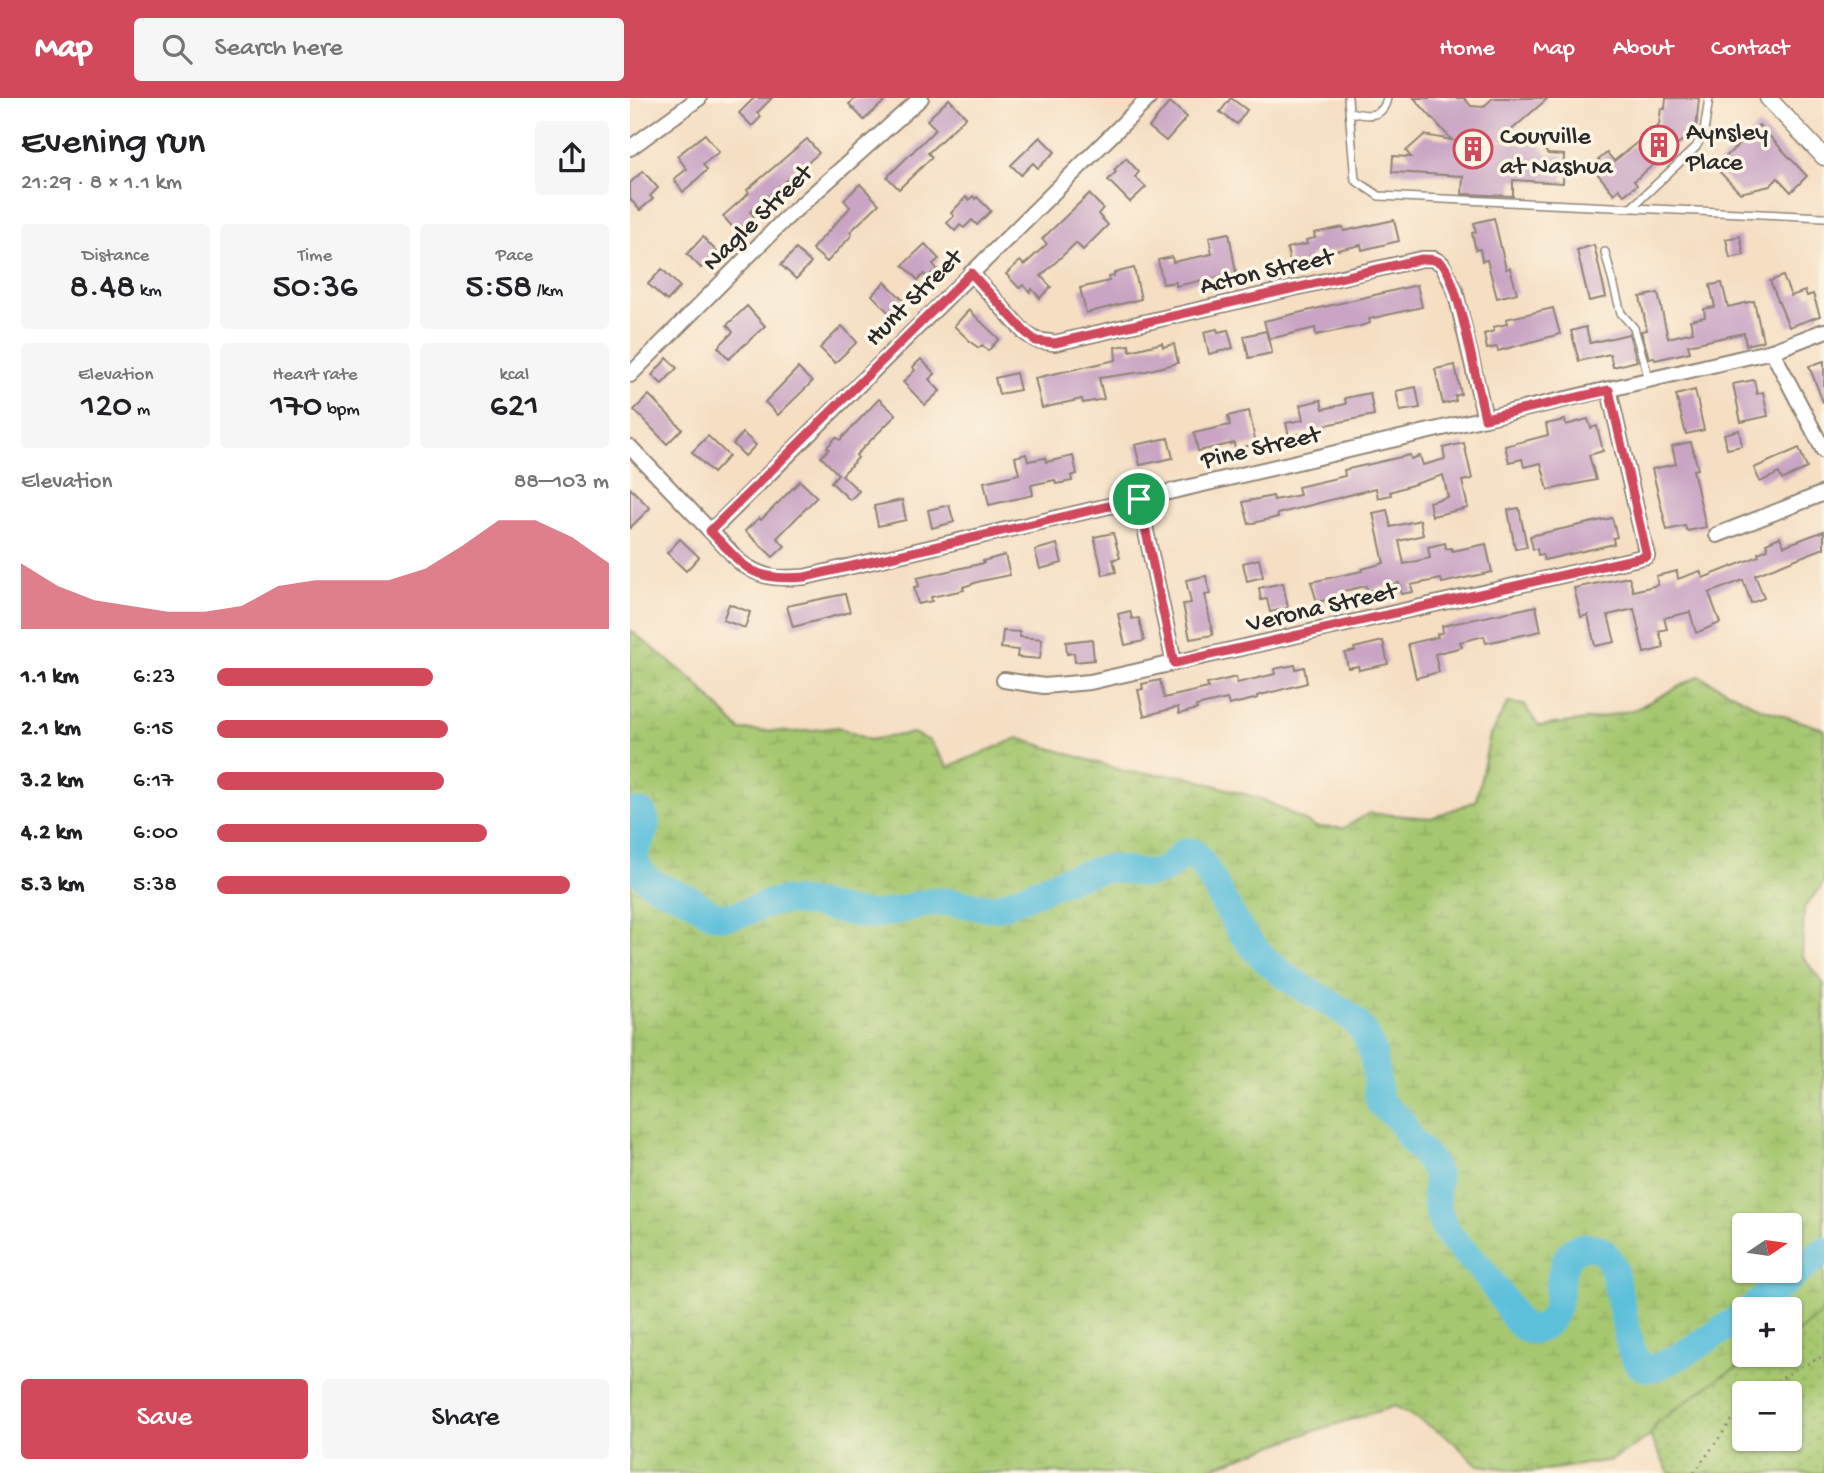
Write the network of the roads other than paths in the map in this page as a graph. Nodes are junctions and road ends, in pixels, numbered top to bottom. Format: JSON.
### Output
{"nodes":[{"id":1,"x":699,"y":98,"type":"edge"},
{"id":2,"x":921,"y":98,"type":"edge"},
{"id":3,"x":1149,"y":98,"type":"edge"},
{"id":4,"x":1348,"y":98,"type":"edge"},
{"id":5,"x":1387,"y":98,"type":"edge"},
{"id":6,"x":1709,"y":98,"type":"edge"},
{"id":7,"x":1768,"y":98,"type":"edge"},
{"id":8,"x":1350,"y":112,"type":"junction"},
{"id":9,"x":630,"y":148,"type":"edge"},
{"id":10,"x":1824,"y":157,"type":"edge"},
{"id":11,"x":1631,"y":208,"type":"junction"},
{"id":12,"x":1824,"y":217,"type":"edge"},
{"id":13,"x":1605,"y":252,"type":"dead end"},
{"id":14,"x":971,"y":273,"type":"junction"},
{"id":15,"x":1824,"y":331,"type":"edge"},
{"id":16,"x":1772,"y":351,"type":"junction"},
{"id":17,"x":630,"y":375,"type":"edge"},
{"id":18,"x":1649,"y":380,"type":"junction"},
{"id":19,"x":1609,"y":390,"type":"junction"},
{"id":20,"x":1485,"y":418,"type":"junction"},
{"id":21,"x":630,"y":447,"type":"edge"},
{"id":22,"x":1824,"y":451,"type":"edge"},
{"id":23,"x":1824,"y":493,"type":"edge"},
{"id":24,"x":1139,"y":499,"type":"junction"},
{"id":25,"x":710,"y":531,"type":"junction"},
{"id":26,"x":1717,"y":535,"type":"dead end"},
{"id":27,"x":1174,"y":663,"type":"junction"},
{"id":28,"x":1004,"y":680,"type":"dead end"}],
"edges":[{"from":1,"to":9,"type":"street"},
{"from":2,"to":17,"type":"street","name":"Nagle Street"},
{"from":3,"to":14,"type":"street","name":"Hunt Street"},
{"from":4,"to":8,"type":"lane"},
{"from":5,"to":8,"type":"lane"},
{"from":6,"to":11,"type":"lane"},
{"from":7,"to":10,"type":"street"},
{"from":8,"to":11,"type":"lane"},
{"from":11,"to":12,"type":"lane"},
{"from":13,"to":18,"type":"lane"},
{"from":14,"to":20,"type":"street","name":"Acton Street"},
{"from":14,"to":25,"type":"street","name":"Hunt Street"},
{"from":15,"to":16,"type":"street","name":"Pine Street"},
{"from":16,"to":18,"type":"street","name":"Pine Street"},
{"from":16,"to":22,"type":"street"},
{"from":18,"to":19,"type":"street","name":"Pine Street"},
{"from":19,"to":20,"type":"street","name":"Pine Street"},
{"from":19,"to":27,"type":"street","name":"Verona Street"},
{"from":20,"to":24,"type":"street","name":"Pine Street"},
{"from":21,"to":25,"type":"street","name":"Pine Street"},
{"from":23,"to":26,"type":"street"},
{"from":24,"to":25,"type":"street","name":"Pine Street"},
{"from":24,"to":27,"type":"street"},
{"from":27,"to":28,"type":"street","name":"Verona Street"}]}
